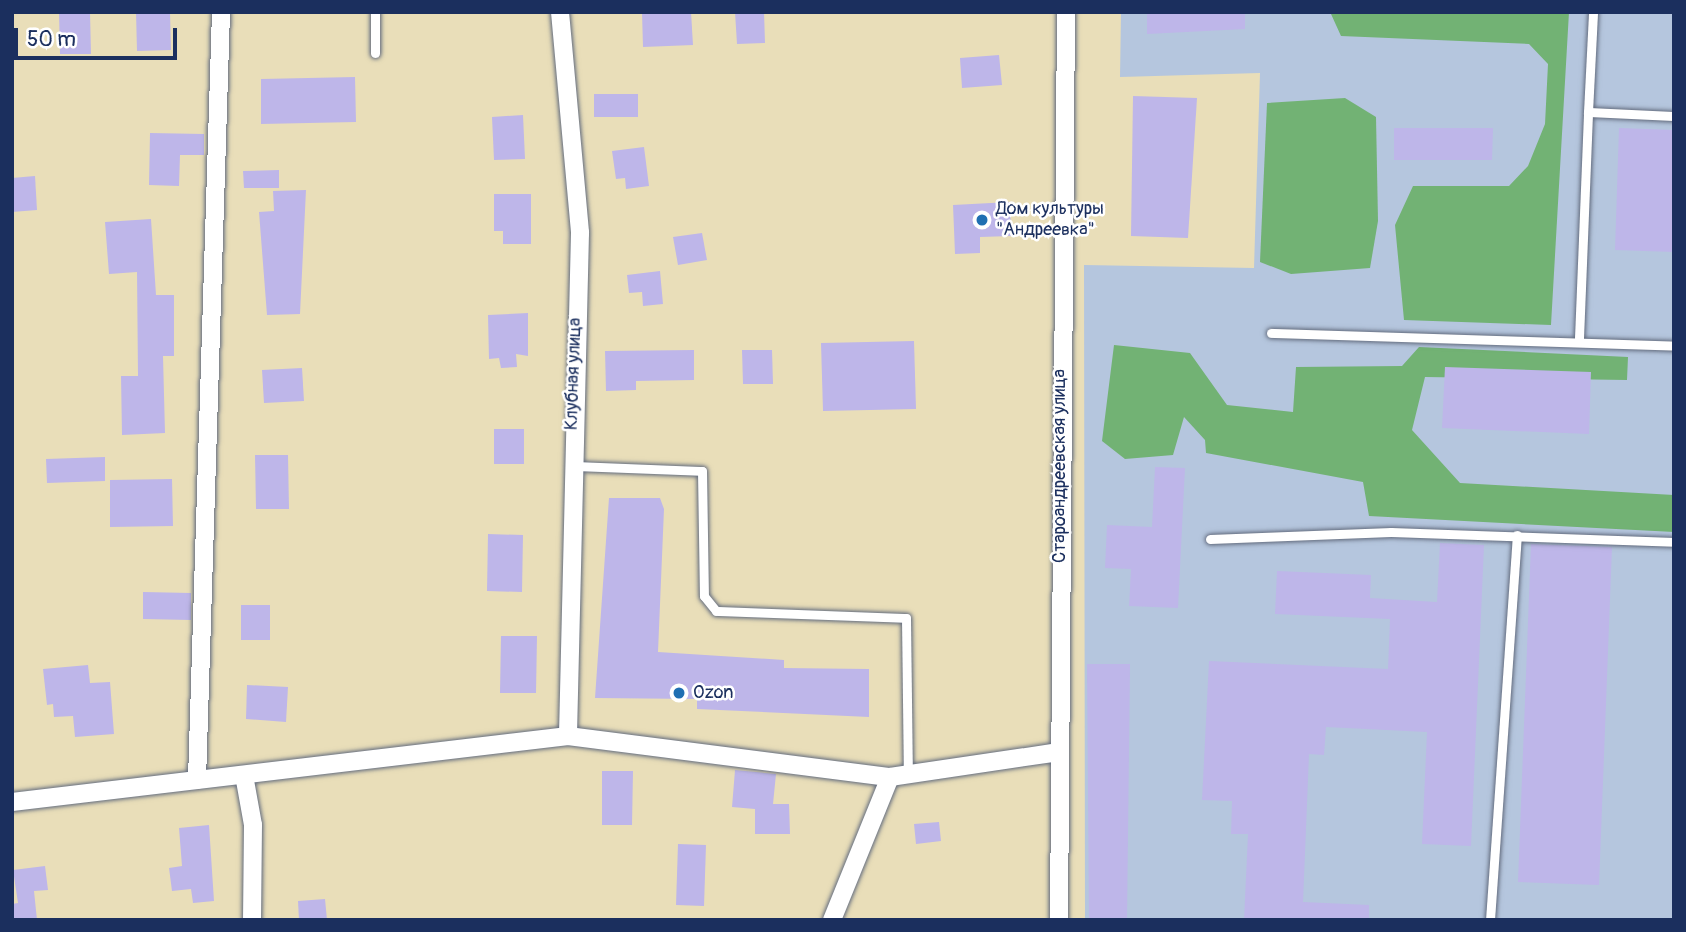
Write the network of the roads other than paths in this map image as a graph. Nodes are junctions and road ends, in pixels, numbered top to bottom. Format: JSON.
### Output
{"nodes":[{"id":1,"x":221,"y":12,"type":"edge"},
{"id":2,"x":375,"y":12,"type":"edge"},
{"id":3,"x":560,"y":12,"type":"edge"},
{"id":4,"x":1066,"y":12,"type":"edge"},
{"id":5,"x":1593,"y":12,"type":"edge"},
{"id":6,"x":375,"y":53,"type":"dead end"},
{"id":7,"x":1588,"y":112,"type":"junction"},
{"id":8,"x":1674,"y":116,"type":"edge"},
{"id":9,"x":1271,"y":333,"type":"dead end"},
{"id":10,"x":1579,"y":338,"type":"junction"},
{"id":11,"x":1674,"y":346,"type":"edge"},
{"id":12,"x":572,"y":466,"type":"junction"},
{"id":13,"x":1517,"y":535,"type":"junction"},
{"id":14,"x":1210,"y":539,"type":"dead end"},
{"id":15,"x":1674,"y":542,"type":"edge"},
{"id":16,"x":568,"y":736,"type":"junction"},
{"id":17,"x":1059,"y":752,"type":"junction"},
{"id":18,"x":244,"y":775,"type":"junction"},
{"id":19,"x":908,"y":775,"type":"junction"},
{"id":20,"x":890,"y":777,"type":"junction"},
{"id":21,"x":197,"y":779,"type":"junction"},
{"id":22,"x":12,"y":802,"type":"edge"},
{"id":23,"x":252,"y":920,"type":"edge"},
{"id":24,"x":832,"y":920,"type":"edge"},
{"id":25,"x":1059,"y":920,"type":"edge"},
{"id":26,"x":1490,"y":920,"type":"edge"}],
"edges":[{"from":1,"to":21,"type":"street"},
{"from":2,"to":6,"type":"lane"},
{"from":3,"to":12,"type":"street","name":"Клубная улица"},
{"from":4,"to":17,"type":"street","name":"Староандреевская улица"},
{"from":5,"to":7,"type":"lane"},
{"from":7,"to":8,"type":"lane"},
{"from":7,"to":10,"type":"lane"},
{"from":9,"to":10,"type":"lane"},
{"from":10,"to":11,"type":"lane"},
{"from":12,"to":16,"type":"street","name":"Клубная улица"},
{"from":12,"to":19,"type":"lane"},
{"from":13,"to":14,"type":"lane"},
{"from":13,"to":15,"type":"lane"},
{"from":13,"to":26,"type":"lane"},
{"from":16,"to":18,"type":"street"},
{"from":16,"to":20,"type":"street"},
{"from":17,"to":19,"type":"street"},
{"from":17,"to":25,"type":"street","name":"Староандреевская улица"},
{"from":18,"to":21,"type":"street"},
{"from":18,"to":23,"type":"street"},
{"from":19,"to":20,"type":"street"},
{"from":20,"to":24,"type":"street"},
{"from":21,"to":22,"type":"street"}]}
